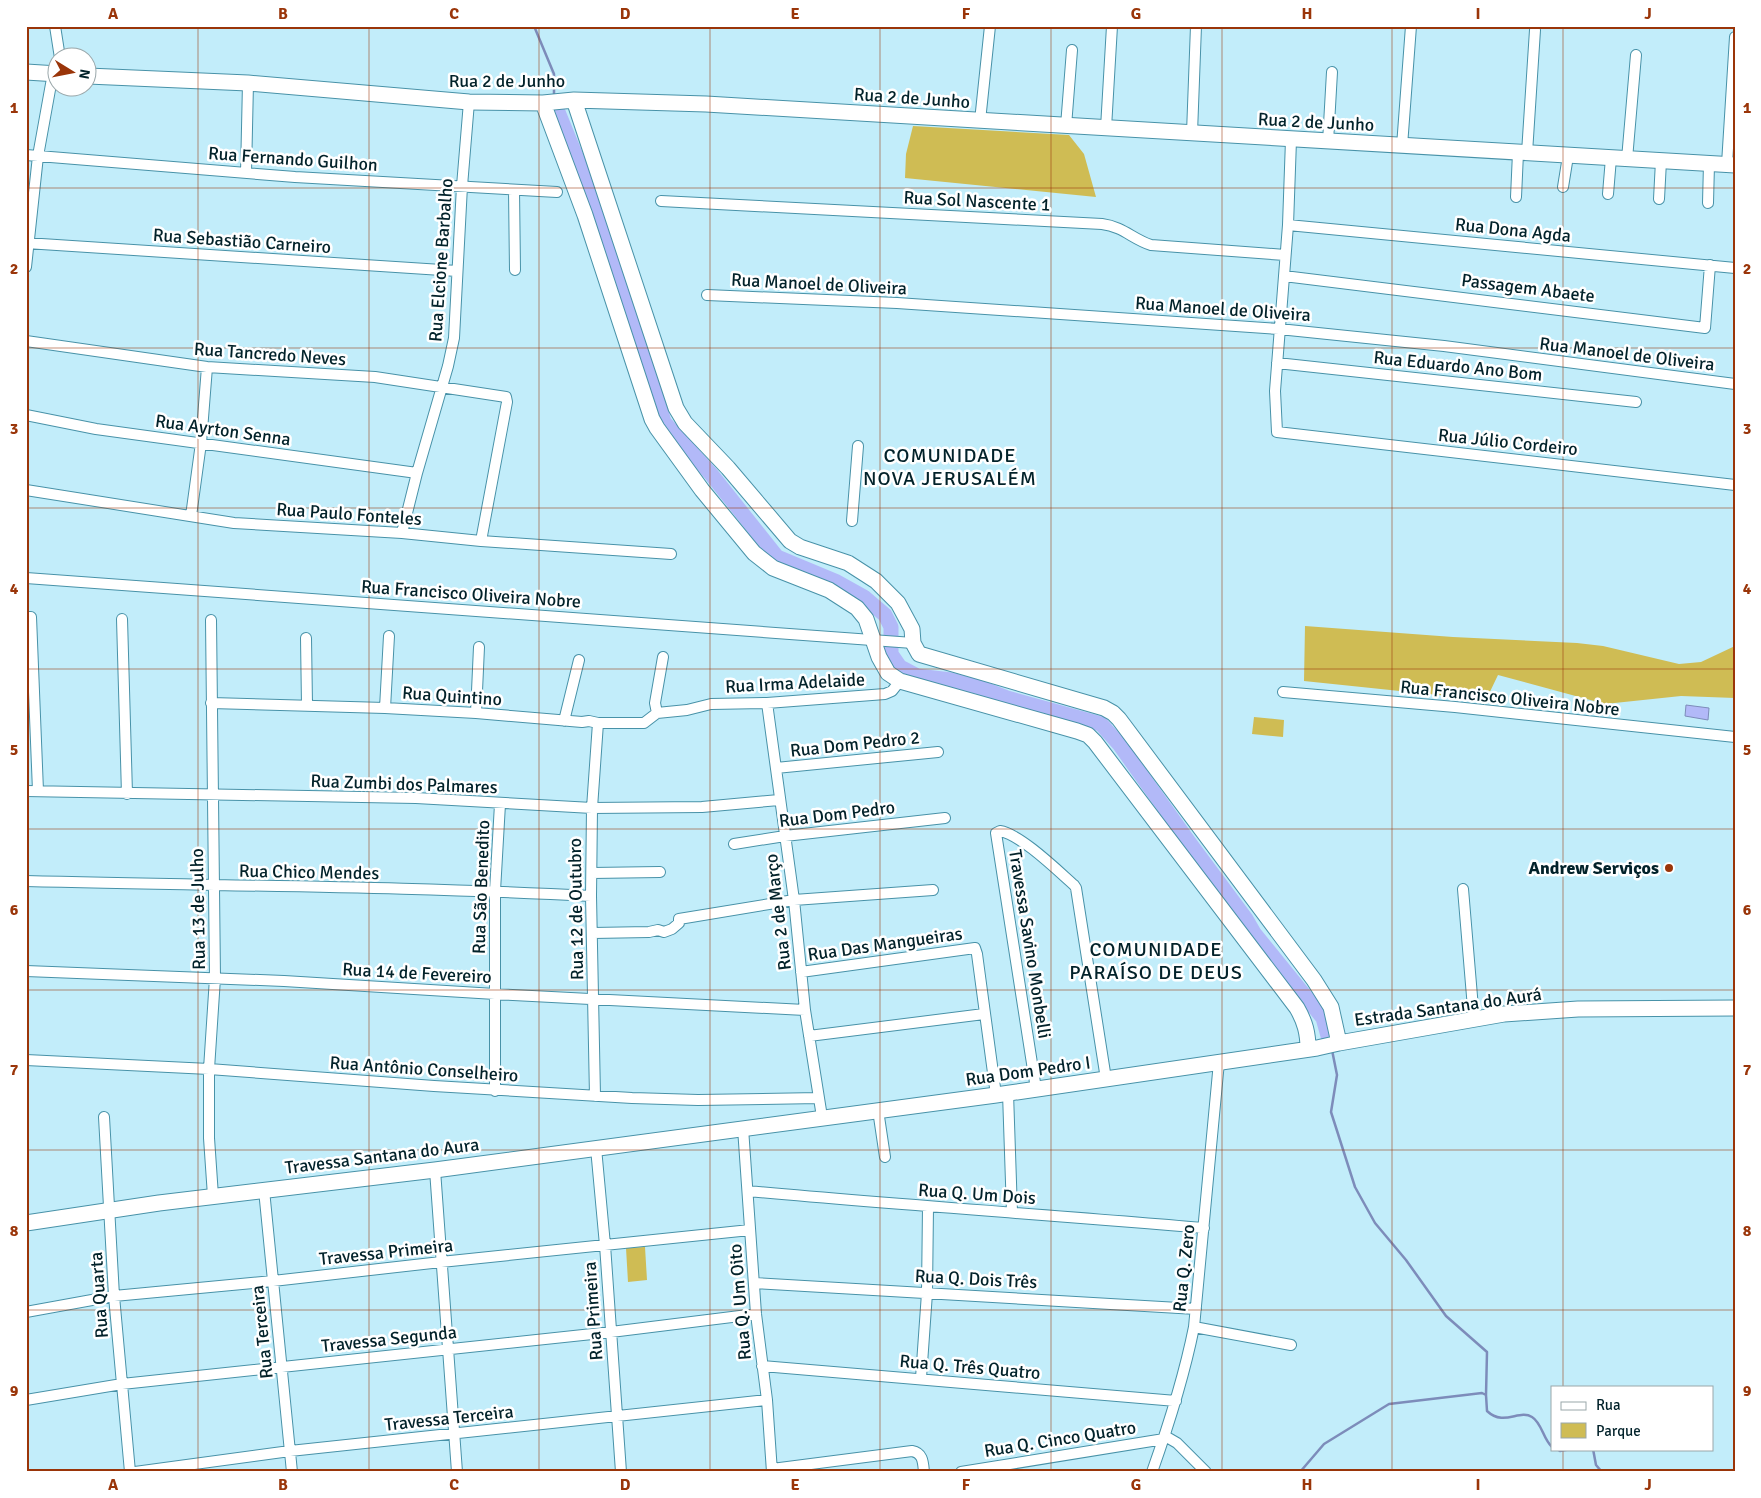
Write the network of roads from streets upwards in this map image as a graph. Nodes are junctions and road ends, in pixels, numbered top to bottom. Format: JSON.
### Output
{"nodes":[{"id":1,"x":55,"y":26,"type":"edge"},
{"id":2,"x":990,"y":26,"type":"edge"},
{"id":3,"x":1112,"y":26,"type":"edge"},
{"id":4,"x":1196,"y":26,"type":"edge"},
{"id":5,"x":1411,"y":26,"type":"edge"},
{"id":6,"x":1535,"y":30,"type":"dead end"},
{"id":7,"x":1735,"y":37,"type":"edge"},
{"id":8,"x":58,"y":48,"type":"edge"},
{"id":9,"x":1072,"y":50,"type":"dead end"},
{"id":10,"x":1636,"y":55,"type":"dead end"},
{"id":11,"x":26,"y":72,"type":"edge"},
{"id":12,"x":1332,"y":72,"type":"dead end"},
{"id":13,"x":48,"y":74,"type":"edge"},
{"id":14,"x":98,"y":76,"type":"edge"},
{"id":15,"x":248,"y":83,"type":"junction"},
{"id":16,"x":50,"y":98,"type":"edge"},
{"id":17,"x":574,"y":100,"type":"junction"},
{"id":18,"x":469,"y":102,"type":"junction"},
{"id":19,"x":543,"y":103,"type":"junction"},
{"id":20,"x":980,"y":121,"type":"junction"},
{"id":21,"x":1066,"y":126,"type":"junction"},
{"id":22,"x":1106,"y":128,"type":"junction"},
{"id":23,"x":1192,"y":133,"type":"junction"},
{"id":24,"x":1291,"y":140,"type":"junction"},
{"id":25,"x":1328,"y":142,"type":"junction"},
{"id":26,"x":1402,"y":146,"type":"junction"},
{"id":27,"x":1523,"y":153,"type":"junction"},
{"id":28,"x":26,"y":155,"type":"edge"},
{"id":29,"x":38,"y":156,"type":"junction"},
{"id":30,"x":1568,"y":156,"type":"junction"},
{"id":31,"x":1611,"y":158,"type":"junction"},
{"id":32,"x":1627,"y":159,"type":"junction"},
{"id":33,"x":1661,"y":161,"type":"junction"},
{"id":34,"x":1709,"y":164,"type":"junction"},
{"id":35,"x":1731,"y":165,"type":"edge"},
{"id":36,"x":246,"y":173,"type":"junction"},
{"id":37,"x":462,"y":186,"type":"junction"},
{"id":38,"x":1564,"y":187,"type":"dead end"},
{"id":39,"x":514,"y":190,"type":"junction"},
{"id":40,"x":557,"y":192,"type":"dead end"},
{"id":41,"x":1608,"y":194,"type":"dead end"},
{"id":42,"x":1516,"y":197,"type":"dead end"},
{"id":43,"x":1659,"y":198,"type":"dead end"},
{"id":44,"x":661,"y":201,"type":"dead end"},
{"id":45,"x":1708,"y":203,"type":"dead end"},
{"id":46,"x":1288,"y":225,"type":"junction"},
{"id":47,"x":28,"y":243,"type":"edge"},
{"id":48,"x":1285,"y":255,"type":"junction"},
{"id":49,"x":1710,"y":265,"type":"junction"},
{"id":50,"x":26,"y":267,"type":"edge"},
{"id":51,"x":1735,"y":268,"type":"edge"},
{"id":52,"x":515,"y":270,"type":"dead end"},
{"id":53,"x":457,"y":271,"type":"junction"},
{"id":54,"x":1284,"y":276,"type":"junction"},
{"id":55,"x":707,"y":295,"type":"dead end"},
{"id":56,"x":1279,"y":328,"type":"junction"},
{"id":57,"x":26,"y":341,"type":"edge"},
{"id":58,"x":1277,"y":363,"type":"junction"},
{"id":59,"x":207,"y":367,"type":"junction"},
{"id":60,"x":1735,"y":384,"type":"edge"},
{"id":61,"x":442,"y":386,"type":"junction"},
{"id":62,"x":1636,"y":402,"type":"dead end"},
{"id":63,"x":26,"y":415,"type":"edge"},
{"id":64,"x":201,"y":443,"type":"junction"},
{"id":65,"x":858,"y":446,"type":"dead end"},
{"id":66,"x":417,"y":473,"type":"junction"},
{"id":67,"x":1735,"y":485,"type":"edge"},
{"id":68,"x":26,"y":490,"type":"edge"},
{"id":69,"x":191,"y":516,"type":"junction"},
{"id":70,"x":852,"y":521,"type":"dead end"},
{"id":71,"x":402,"y":533,"type":"junction"},
{"id":72,"x":481,"y":541,"type":"junction"},
{"id":73,"x":671,"y":554,"type":"dead end"},
{"id":74,"x":26,"y":578,"type":"edge"},
{"id":75,"x":26,"y":617,"type":"edge"},
{"id":76,"x":122,"y":618,"type":"dead end"},
{"id":77,"x":211,"y":620,"type":"dead end"},
{"id":78,"x":389,"y":636,"type":"dead end"},
{"id":79,"x":306,"y":638,"type":"dead end"},
{"id":80,"x":879,"y":641,"type":"junction"},
{"id":81,"x":913,"y":643,"type":"dead end"},
{"id":82,"x":479,"y":647,"type":"dead end"},
{"id":83,"x":663,"y":657,"type":"dead end"},
{"id":84,"x":579,"y":660,"type":"dead end"},
{"id":85,"x":900,"y":681,"type":"junction"},
{"id":86,"x":1283,"y":692,"type":"dead end"},
{"id":87,"x":211,"y":703,"type":"junction"},
{"id":88,"x":767,"y":703,"type":"junction"},
{"id":89,"x":30,"y":704,"type":"edge"},
{"id":90,"x":307,"y":705,"type":"junction"},
{"id":91,"x":386,"y":708,"type":"junction"},
{"id":92,"x":687,"y":710,"type":"joint"},
{"id":93,"x":657,"y":713,"type":"junction"},
{"id":94,"x":476,"y":714,"type":"junction"},
{"id":95,"x":564,"y":721,"type":"junction"},
{"id":96,"x":598,"y":723,"type":"junction"},
{"id":97,"x":1735,"y":737,"type":"edge"},
{"id":98,"x":938,"y":752,"type":"dead end"},
{"id":99,"x":776,"y":768,"type":"junction"},
{"id":100,"x":26,"y":791,"type":"edge"},
{"id":101,"x":38,"y":791,"type":"junction"},
{"id":102,"x":127,"y":794,"type":"junction"},
{"id":103,"x":213,"y":795,"type":"junction"},
{"id":104,"x":779,"y":800,"type":"junction"},
{"id":105,"x":500,"y":804,"type":"junction"},
{"id":106,"x":592,"y":808,"type":"junction"},
{"id":107,"x":945,"y":818,"type":"dead end"},
{"id":108,"x":785,"y":836,"type":"junction"},
{"id":109,"x":734,"y":844,"type":"dead end"},
{"id":110,"x":660,"y":872,"type":"dead end"},
{"id":111,"x":592,"y":873,"type":"junction"},
{"id":112,"x":26,"y":881,"type":"edge"},
{"id":113,"x":214,"y":886,"type":"junction"},
{"id":114,"x":1463,"y":889,"type":"dead end"},
{"id":115,"x":933,"y":890,"type":"dead end"},
{"id":116,"x":495,"y":891,"type":"junction"},
{"id":117,"x":591,"y":896,"type":"junction"},
{"id":118,"x":794,"y":900,"type":"junction"},
{"id":119,"x":593,"y":933,"type":"junction"},
{"id":120,"x":26,"y":971,"type":"edge"},
{"id":121,"x":801,"y":972,"type":"junction"},
{"id":122,"x":215,"y":978,"type":"junction"},
{"id":123,"x":495,"y":994,"type":"junction"},
{"id":124,"x":593,"y":998,"type":"junction"},
{"id":125,"x":1735,"y":1008,"type":"edge"},
{"id":126,"x":805,"y":1010,"type":"junction"},
{"id":127,"x":984,"y":1014,"type":"junction"},
{"id":128,"x":1474,"y":1020,"type":"junction"},
{"id":129,"x":809,"y":1036,"type":"junction"},
{"id":130,"x":1338,"y":1043,"type":"junction"},
{"id":131,"x":1313,"y":1048,"type":"junction"},
{"id":132,"x":26,"y":1060,"type":"edge"},
{"id":133,"x":1219,"y":1062,"type":"junction"},
{"id":134,"x":209,"y":1069,"type":"junction"},
{"id":135,"x":1106,"y":1079,"type":"junction"},
{"id":136,"x":1036,"y":1089,"type":"junction"},
{"id":137,"x":495,"y":1090,"type":"junction"},
{"id":138,"x":1002,"y":1094,"type":"junction"},
{"id":139,"x":595,"y":1096,"type":"junction"},
{"id":140,"x":819,"y":1098,"type":"junction"},
{"id":141,"x":878,"y":1110,"type":"junction"},
{"id":142,"x":104,"y":1117,"type":"dead end"},
{"id":143,"x":822,"y":1118,"type":"junction"},
{"id":144,"x":743,"y":1128,"type":"junction"},
{"id":145,"x":596,"y":1148,"type":"junction"},
{"id":146,"x":885,"y":1157,"type":"dead end"},
{"id":147,"x":435,"y":1170,"type":"junction"},
{"id":148,"x":264,"y":1190,"type":"junction"},
{"id":149,"x":748,"y":1191,"type":"junction"},
{"id":150,"x":212,"y":1196,"type":"junction"},
{"id":151,"x":928,"y":1207,"type":"junction"},
{"id":152,"x":110,"y":1210,"type":"junction"},
{"id":153,"x":1012,"y":1212,"type":"junction"},
{"id":154,"x":26,"y":1223,"type":"edge"},
{"id":155,"x":1204,"y":1228,"type":"junction"},
{"id":156,"x":750,"y":1230,"type":"junction"},
{"id":157,"x":605,"y":1245,"type":"junction"},
{"id":158,"x":441,"y":1262,"type":"junction"},
{"id":159,"x":273,"y":1281,"type":"junction"},
{"id":160,"x":754,"y":1283,"type":"junction"},
{"id":161,"x":927,"y":1293,"type":"junction"},
{"id":162,"x":114,"y":1296,"type":"junction"},
{"id":163,"x":1196,"y":1309,"type":"junction"},
{"id":164,"x":26,"y":1312,"type":"edge"},
{"id":165,"x":756,"y":1314,"type":"junction"},
{"id":166,"x":1194,"y":1327,"type":"junction"},
{"id":167,"x":611,"y":1332,"type":"junction"},
{"id":168,"x":1291,"y":1345,"type":"dead end"},
{"id":169,"x":449,"y":1349,"type":"junction"},
{"id":170,"x":281,"y":1366,"type":"junction"},
{"id":171,"x":762,"y":1366,"type":"junction"},
{"id":172,"x":921,"y":1378,"type":"junction"},
{"id":173,"x":122,"y":1384,"type":"junction"},
{"id":174,"x":26,"y":1400,"type":"edge"},
{"id":175,"x":767,"y":1400,"type":"junction"},
{"id":176,"x":1176,"y":1401,"type":"junction"},
{"id":177,"x":617,"y":1417,"type":"junction"},
{"id":178,"x":454,"y":1434,"type":"junction"},
{"id":179,"x":1165,"y":1437,"type":"junction"},
{"id":180,"x":290,"y":1451,"type":"junction"},
{"id":181,"x":772,"y":1470,"type":"edge"},
{"id":182,"x":130,"y":1472,"type":"edge"},
{"id":183,"x":135,"y":1472,"type":"edge"},
{"id":184,"x":292,"y":1472,"type":"edge"},
{"id":185,"x":457,"y":1472,"type":"edge"},
{"id":186,"x":621,"y":1472,"type":"edge"},
{"id":187,"x":924,"y":1472,"type":"edge"},
{"id":188,"x":961,"y":1472,"type":"edge"},
{"id":189,"x":1152,"y":1472,"type":"edge"},
{"id":190,"x":1206,"y":1472,"type":"edge"}],
"edges":[{"from":1,"to":8,"type":"street"},
{"from":2,"to":20,"type":"street"},
{"from":3,"to":22,"type":"street"},
{"from":4,"to":23,"type":"street"},
{"from":5,"to":26,"type":"street"},
{"from":6,"to":27,"type":"street"},
{"from":7,"to":35,"type":"street"},
{"from":9,"to":21,"type":"street"},
{"from":10,"to":32,"type":"street"},
{"from":11,"to":13,"type":"street"},
{"from":12,"to":25,"type":"street"},
{"from":14,"to":15,"type":"street","name":"Rua 2 de Junho"},
{"from":15,"to":18,"type":"street","name":"Rua 2 de Junho"},
{"from":15,"to":36,"type":"street"},
{"from":16,"to":29,"type":"street"},
{"from":17,"to":19,"type":"street","name":"Rua 2 de Junho"},
{"from":17,"to":20,"type":"street","name":"Rua 2 de Junho"},
{"from":17,"to":130,"type":"street"},
{"from":18,"to":19,"type":"street","name":"Rua 2 de Junho"},
{"from":18,"to":37,"type":"street","name":"Rua Elcione Barbalho"},
{"from":19,"to":80,"type":"street"},
{"from":20,"to":21,"type":"street","name":"Rua 2 de Junho"},
{"from":21,"to":22,"type":"street","name":"Rua 2 de Junho"},
{"from":22,"to":23,"type":"street","name":"Rua 2 de Junho"},
{"from":23,"to":24,"type":"street","name":"Rua 2 de Junho"},
{"from":24,"to":25,"type":"street","name":"Rua 2 de Junho"},
{"from":24,"to":46,"type":"street"},
{"from":25,"to":26,"type":"street","name":"Rua 2 de Junho"},
{"from":26,"to":27,"type":"street","name":"Rua 2 de Junho"},
{"from":27,"to":30,"type":"street","name":"Rua 2 de Junho"},
{"from":27,"to":42,"type":"street"},
{"from":28,"to":29,"type":"street","name":"Rua Fernando Guilhon"},
{"from":29,"to":36,"type":"street","name":"Rua Fernando Guilhon"},
{"from":29,"to":47,"type":"street"},
{"from":30,"to":31,"type":"street","name":"Rua 2 de Junho"},
{"from":30,"to":38,"type":"street"},
{"from":31,"to":32,"type":"street","name":"Rua 2 de Junho"},
{"from":31,"to":41,"type":"street"},
{"from":32,"to":33,"type":"street","name":"Rua 2 de Junho"},
{"from":33,"to":34,"type":"street","name":"Rua 2 de Junho"},
{"from":33,"to":43,"type":"street"},
{"from":34,"to":35,"type":"street","name":"Rua 2 de Junho"},
{"from":34,"to":45,"type":"street"},
{"from":36,"to":37,"type":"street","name":"Rua Fernando Guilhon"},
{"from":37,"to":39,"type":"street","name":"Rua Fernando Guilhon"},
{"from":37,"to":53,"type":"street","name":"Rua Elcione Barbalho"},
{"from":39,"to":40,"type":"street","name":"Rua Fernando Guilhon"},
{"from":39,"to":52,"type":"street"},
{"from":44,"to":48,"type":"street","name":"Rua Sol Nascente 1"},
{"from":46,"to":48,"type":"street"},
{"from":46,"to":49,"type":"street","name":"Rua Dona Agda"},
{"from":47,"to":50,"type":"street"},
{"from":47,"to":53,"type":"street","name":"Rua Sebastião Carneiro"},
{"from":48,"to":54,"type":"street"},
{"from":49,"to":51,"type":"street","name":"Rua Dona Agda"},
{"from":49,"to":54,"type":"street","name":"Passagem Abaete"},
{"from":53,"to":61,"type":"street","name":"Rua Elcione Barbalho"},
{"from":54,"to":56,"type":"street"},
{"from":55,"to":56,"type":"street","name":"Rua Manoel de Oliveira"},
{"from":56,"to":58,"type":"street"},
{"from":56,"to":60,"type":"street","name":"Rua Manoel de Oliveira"},
{"from":57,"to":59,"type":"street","name":"Rua Tancredo Neves"},
{"from":58,"to":62,"type":"street","name":"Rua Eduardo Ano Bom"},
{"from":58,"to":67,"type":"street","name":"Rua Júlio Cordeiro"},
{"from":59,"to":61,"type":"street","name":"Rua Tancredo Neves"},
{"from":59,"to":64,"type":"street"},
{"from":61,"to":66,"type":"street","name":"Rua Elcione Barbalho"},
{"from":61,"to":72,"type":"street","name":"Rua Tancredo Neves"},
{"from":63,"to":64,"type":"street","name":"Rua Ayrton Senna"},
{"from":64,"to":66,"type":"street","name":"Rua Ayrton Senna"},
{"from":64,"to":69,"type":"street"},
{"from":65,"to":70,"type":"street"},
{"from":66,"to":71,"type":"street","name":"Rua Elcione Barbalho"},
{"from":68,"to":69,"type":"street","name":"Rua Paulo Fonteles"},
{"from":69,"to":71,"type":"street","name":"Rua Paulo Fonteles"},
{"from":71,"to":72,"type":"street","name":"Rua Paulo Fonteles"},
{"from":72,"to":73,"type":"street","name":"Rua Paulo Fonteles"},
{"from":74,"to":80,"type":"street","name":"Rua Francisco Oliveira Nobre"},
{"from":75,"to":89,"type":"street"},
{"from":76,"to":102,"type":"street"},
{"from":77,"to":87,"type":"street","name":"Rua 13 de Julho"},
{"from":78,"to":91,"type":"street"},
{"from":79,"to":90,"type":"street"},
{"from":80,"to":81,"type":"street","name":"Rua Francisco Oliveira Nobre"},
{"from":80,"to":85,"type":"street"},
{"from":82,"to":94,"type":"street"},
{"from":83,"to":93,"type":"street"},
{"from":84,"to":95,"type":"street"},
{"from":85,"to":88,"type":"street","name":"Rua Irma Adelaide"},
{"from":85,"to":131,"type":"street"},
{"from":86,"to":97,"type":"street","name":"Rua Francisco Oliveira Nobre"},
{"from":87,"to":90,"type":"street","name":"Rua Quintino"},
{"from":87,"to":103,"type":"street","name":"Rua 13 de Julho"},
{"from":88,"to":92,"type":"street","name":"Rua Irma Adelaide"},
{"from":88,"to":99,"type":"street","name":"Rua 2 de Março"},
{"from":89,"to":101,"type":"street"},
{"from":90,"to":91,"type":"street","name":"Rua Quintino"},
{"from":91,"to":94,"type":"street","name":"Rua Quintino"},
{"from":92,"to":93,"type":"street","name":"Rua Quintino"},
{"from":93,"to":96,"type":"street","name":"Rua Quintino"},
{"from":94,"to":95,"type":"street","name":"Rua Quintino"},
{"from":95,"to":96,"type":"street","name":"Rua Quintino"},
{"from":96,"to":106,"type":"street","name":"Rua 12 de Outubro"},
{"from":98,"to":99,"type":"street","name":"Rua Dom Pedro 2"},
{"from":99,"to":104,"type":"street","name":"Rua 2 de Março"},
{"from":100,"to":101,"type":"street","name":"Rua Zumbi dos Palmares"},
{"from":101,"to":102,"type":"street","name":"Rua Zumbi dos Palmares"},
{"from":102,"to":103,"type":"street","name":"Rua Zumbi dos Palmares"},
{"from":103,"to":105,"type":"street","name":"Rua Zumbi dos Palmares"},
{"from":103,"to":113,"type":"street","name":"Rua 13 de Julho"},
{"from":104,"to":106,"type":"street","name":"Rua Zumbi dos Palmares"},
{"from":104,"to":108,"type":"street","name":"Rua 2 de Março"},
{"from":105,"to":106,"type":"street","name":"Rua Zumbi dos Palmares"},
{"from":105,"to":116,"type":"street","name":"Rua São Benedito"},
{"from":106,"to":111,"type":"street","name":"Rua 12 de Outubro"},
{"from":107,"to":108,"type":"street","name":"Rua Dom Pedro"},
{"from":108,"to":109,"type":"street","name":"Rua Dom Pedro"},
{"from":108,"to":118,"type":"street","name":"Rua 2 de Março"},
{"from":110,"to":111,"type":"street"},
{"from":111,"to":117,"type":"street","name":"Rua 12 de Outubro"},
{"from":112,"to":113,"type":"street","name":"Rua Chico Mendes"},
{"from":113,"to":116,"type":"street","name":"Rua Chico Mendes"},
{"from":113,"to":122,"type":"street","name":"Rua 13 de Julho"},
{"from":114,"to":128,"type":"street"},
{"from":115,"to":118,"type":"street"},
{"from":116,"to":117,"type":"street","name":"Rua Chico Mendes"},
{"from":116,"to":123,"type":"street","name":"Rua São Benedito"},
{"from":117,"to":119,"type":"street","name":"Rua 12 de Outubro"},
{"from":118,"to":119,"type":"street"},
{"from":118,"to":121,"type":"street","name":"Rua 2 de Março"},
{"from":119,"to":124,"type":"street","name":"Rua 12 de Outubro"},
{"from":120,"to":122,"type":"street","name":"Rua 14 de Fevereiro"},
{"from":121,"to":126,"type":"street","name":"Rua 2 de Março"},
{"from":121,"to":127,"type":"street","name":"Rua Das Mangueiras"},
{"from":122,"to":123,"type":"street","name":"Rua 14 de Fevereiro"},
{"from":122,"to":134,"type":"street","name":"Rua 13 de Julho"},
{"from":123,"to":124,"type":"street","name":"Rua 14 de Fevereiro"},
{"from":123,"to":137,"type":"street","name":"Rua São Benedito"},
{"from":124,"to":126,"type":"street","name":"Rua 14 de Fevereiro"},
{"from":124,"to":139,"type":"street","name":"Rua 12 de Outubro"},
{"from":125,"to":128,"type":"street","name":"Estrada Santana do Aurá"},
{"from":126,"to":129,"type":"street","name":"Rua 2 de Março"},
{"from":127,"to":129,"type":"street"},
{"from":127,"to":138,"type":"street","name":"Rua Das Mangueiras"},
{"from":128,"to":130,"type":"street","name":"Estrada Santana do Aurá"},
{"from":129,"to":140,"type":"street","name":"Rua 2 de Março"},
{"from":130,"to":131,"type":"street","name":"Estrada Santana do Aurá"},
{"from":131,"to":133,"type":"street","name":"Rua Dom Pedro I"},
{"from":132,"to":134,"type":"street","name":"Rua Antônio Conselheiro"},
{"from":133,"to":135,"type":"street","name":"Rua Dom Pedro I"},
{"from":133,"to":155,"type":"street","name":"Rua Q. Zero"},
{"from":134,"to":137,"type":"street","name":"Rua Antônio Conselheiro"},
{"from":134,"to":150,"type":"street","name":"Rua 13 de Julho"},
{"from":135,"to":136,"type":"street","name":"Rua Dom Pedro I"},
{"from":135,"to":136,"type":"street","name":"Travessa Savino Monbelli"},
{"from":136,"to":138,"type":"street","name":"Rua Dom Pedro I"},
{"from":137,"to":139,"type":"street","name":"Rua Antônio Conselheiro"},
{"from":138,"to":141,"type":"street","name":"Rua Dom Pedro I"},
{"from":138,"to":153,"type":"street","name":"Rua Das Mangueiras"},
{"from":139,"to":140,"type":"street","name":"Rua Antônio Conselheiro"},
{"from":140,"to":143,"type":"street","name":"Rua 2 de Março"},
{"from":141,"to":143,"type":"street","name":"Rua Dom Pedro I"},
{"from":141,"to":146,"type":"street"},
{"from":142,"to":152,"type":"street","name":"Rua Quarta"},
{"from":143,"to":144,"type":"street","name":"Rua Dom Pedro I"},
{"from":144,"to":145,"type":"street","name":"Travessa Santana do Aura"},
{"from":144,"to":149,"type":"street","name":"Rua Q. Um Oito"},
{"from":145,"to":147,"type":"street","name":"Travessa Santana do Aura"},
{"from":145,"to":157,"type":"street","name":"Rua Primeira"},
{"from":147,"to":148,"type":"street","name":"Travessa Santana do Aura"},
{"from":147,"to":158,"type":"street"},
{"from":148,"to":150,"type":"street","name":"Travessa Santana do Aura"},
{"from":148,"to":159,"type":"street","name":"Rua Terceira"},
{"from":149,"to":151,"type":"street","name":"Rua Q. Um Dois"},
{"from":149,"to":156,"type":"street","name":"Rua Q. Um Oito"},
{"from":150,"to":152,"type":"street","name":"Travessa Santana do Aura"},
{"from":151,"to":153,"type":"street","name":"Rua Q. Um Dois"},
{"from":151,"to":161,"type":"street"},
{"from":152,"to":154,"type":"street","name":"Travessa Santana do Aura"},
{"from":152,"to":162,"type":"street","name":"Rua Quarta"},
{"from":153,"to":155,"type":"street","name":"Rua Q. Um Dois"},
{"from":155,"to":163,"type":"street","name":"Rua Q. Zero"},
{"from":156,"to":157,"type":"street","name":"Travessa Primeira"},
{"from":156,"to":160,"type":"street","name":"Rua Q. Um Oito"},
{"from":157,"to":158,"type":"street","name":"Travessa Primeira"},
{"from":157,"to":167,"type":"street","name":"Rua Primeira"},
{"from":158,"to":159,"type":"street","name":"Travessa Primeira"},
{"from":158,"to":169,"type":"street"},
{"from":159,"to":162,"type":"street","name":"Travessa Primeira"},
{"from":159,"to":170,"type":"street","name":"Rua Terceira"},
{"from":160,"to":161,"type":"street","name":"Rua Q. Dois Três"},
{"from":160,"to":165,"type":"street","name":"Rua Q. Um Oito"},
{"from":161,"to":163,"type":"street","name":"Rua Q. Dois Três"},
{"from":161,"to":172,"type":"street"},
{"from":162,"to":164,"type":"street","name":"Travessa Primeira"},
{"from":162,"to":173,"type":"street","name":"Rua Quarta"},
{"from":163,"to":166,"type":"street","name":"Rua Q. Zero"},
{"from":165,"to":167,"type":"street","name":"Travessa Segunda"},
{"from":165,"to":171,"type":"street","name":"Rua Q. Um Oito"},
{"from":166,"to":168,"type":"street"},
{"from":166,"to":176,"type":"street","name":"Rua Q. Zero"},
{"from":167,"to":169,"type":"street","name":"Travessa Segunda"},
{"from":167,"to":177,"type":"street","name":"Rua Primeira"},
{"from":169,"to":170,"type":"street","name":"Travessa Segunda"},
{"from":169,"to":178,"type":"street"},
{"from":170,"to":173,"type":"street","name":"Travessa Segunda"},
{"from":170,"to":180,"type":"street","name":"Rua Terceira"},
{"from":171,"to":172,"type":"street","name":"Rua Q. Três Quatro"},
{"from":171,"to":175,"type":"street","name":"Rua Q. Um Oito"},
{"from":172,"to":176,"type":"street","name":"Rua Q. Três Quatro"},
{"from":173,"to":174,"type":"street","name":"Travessa Segunda"},
{"from":173,"to":182,"type":"street","name":"Rua Quarta"},
{"from":175,"to":177,"type":"street","name":"Travessa Terceira"},
{"from":175,"to":181,"type":"street","name":"Rua Q. Um Oito"},
{"from":176,"to":179,"type":"street","name":"Rua Q. Zero"},
{"from":177,"to":178,"type":"street","name":"Travessa Terceira"},
{"from":177,"to":186,"type":"street","name":"Rua Primeira"},
{"from":178,"to":180,"type":"street","name":"Travessa Terceira"},
{"from":178,"to":185,"type":"street"},
{"from":179,"to":188,"type":"street","name":"Rua Q. Cinco Quatro"},
{"from":179,"to":189,"type":"street","name":"Rua Q. Zero"},
{"from":179,"to":190,"type":"street"},
{"from":180,"to":183,"type":"street","name":"Travessa Terceira"},
{"from":180,"to":184,"type":"street","name":"Rua Terceira"},
{"from":181,"to":187,"type":"street"}]}
